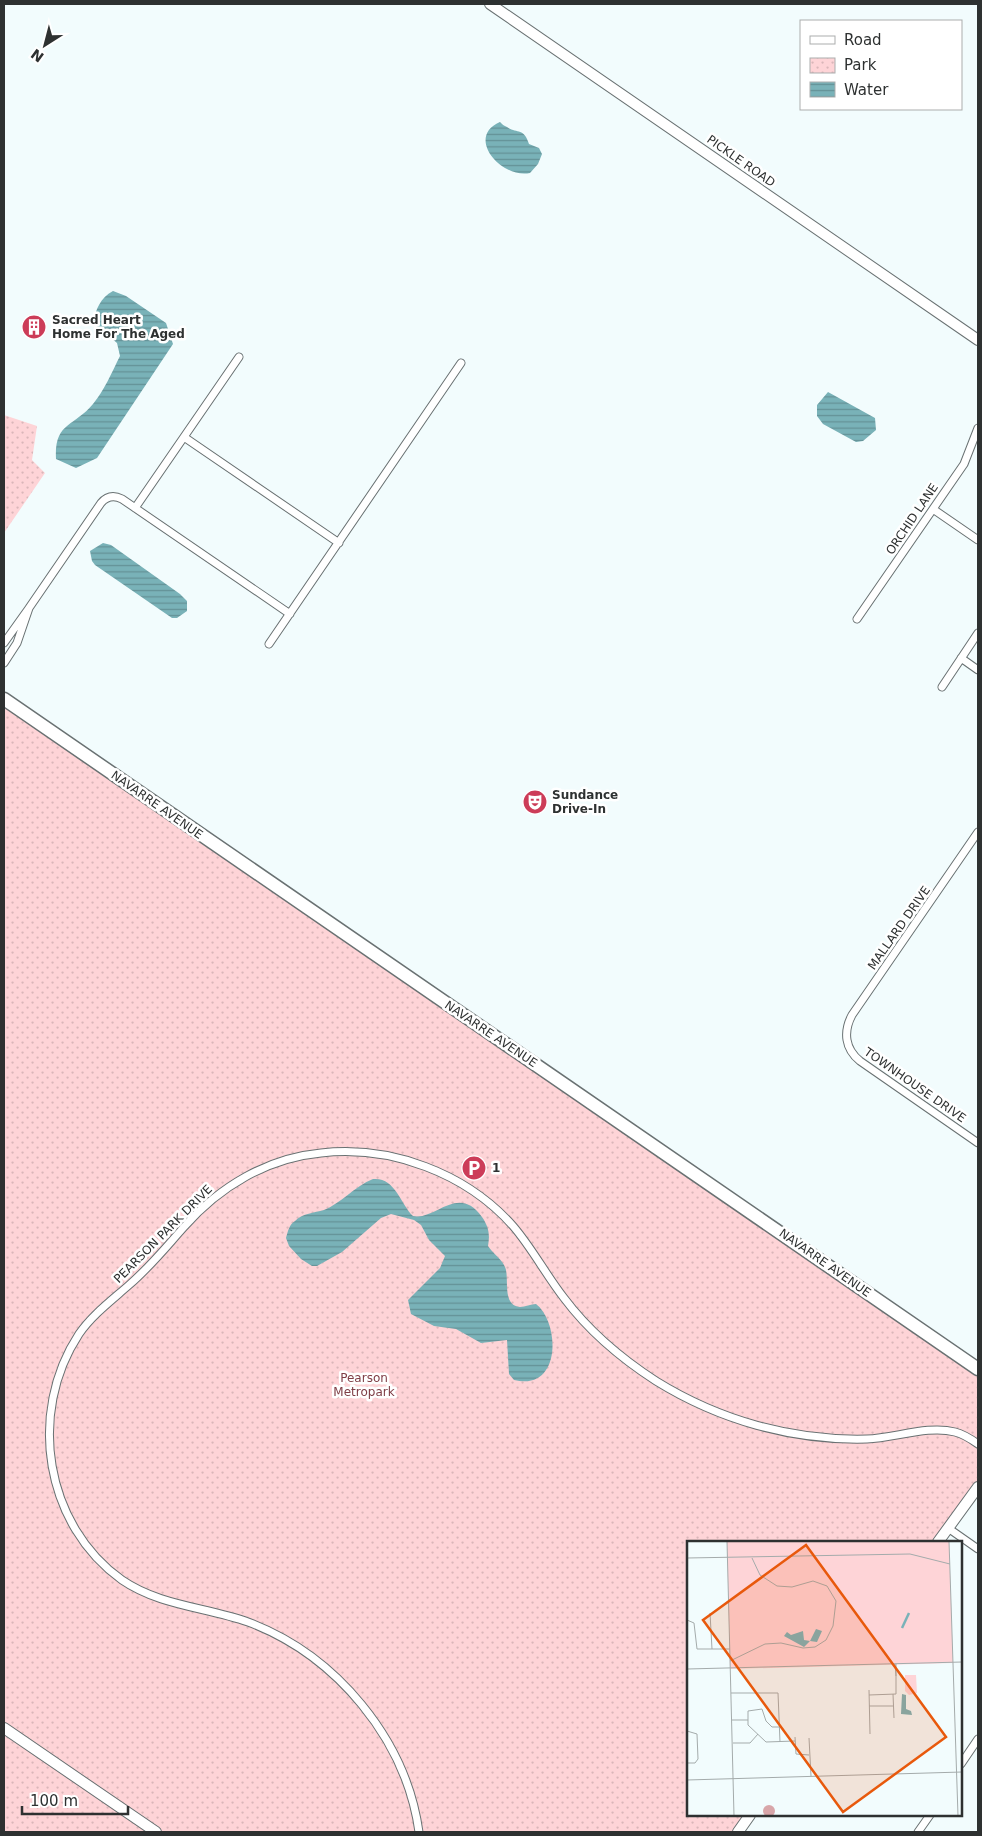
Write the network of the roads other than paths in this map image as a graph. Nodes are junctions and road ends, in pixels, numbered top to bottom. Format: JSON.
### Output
{"nodes":[{"id":1,"x":490,"y":4,"type":"edge"},
{"id":2,"x":978,"y":340,"type":"edge"},
{"id":3,"x":239,"y":356,"type":"dead end"},
{"id":4,"x":461,"y":363,"type":"dead end"},
{"id":5,"x":978,"y":428,"type":"edge"},
{"id":6,"x":184,"y":437,"type":"junction"},
{"id":7,"x":135,"y":508,"type":"junction"},
{"id":8,"x":933,"y":509,"type":"junction"},
{"id":9,"x":978,"y":540,"type":"edge"},
{"id":10,"x":338,"y":543,"type":"junction"},
{"id":11,"x":29,"y":608,"type":"junction"},
{"id":12,"x":290,"y":614,"type":"junction"},
{"id":13,"x":857,"y":619,"type":"dead end"},
{"id":14,"x":978,"y":633,"type":"edge"},
{"id":15,"x":4,"y":644,"type":"edge"},
{"id":16,"x":269,"y":644,"type":"dead end"},
{"id":17,"x":961,"y":658,"type":"junction"},
{"id":18,"x":4,"y":663,"type":"edge"},
{"id":19,"x":978,"y":670,"type":"edge"},
{"id":20,"x":942,"y":687,"type":"dead end"},
{"id":21,"x":4,"y":699,"type":"edge"},
{"id":22,"x":978,"y":832,"type":"edge"},
{"id":23,"x":847,"y":1040,"type":"joint"},
{"id":24,"x":978,"y":1143,"type":"edge"},
{"id":25,"x":978,"y":1369,"type":"edge"},
{"id":26,"x":978,"y":1444,"type":"edge"},
{"id":27,"x":978,"y":1487,"type":"edge"},
{"id":28,"x":948,"y":1528,"type":"junction"},
{"id":29,"x":939,"y":1541,"type":"edge"},
{"id":30,"x":978,"y":1549,"type":"edge"},
{"id":31,"x":4,"y":1728,"type":"edge"},
{"id":32,"x":978,"y":1739,"type":"edge"},
{"id":33,"x":962,"y":1763,"type":"edge"},
{"id":34,"x":749,"y":1816,"type":"edge"},
{"id":35,"x":929,"y":1816,"type":"edge"},
{"id":36,"x":156,"y":1832,"type":"edge"},
{"id":37,"x":419,"y":1832,"type":"edge"},
{"id":38,"x":738,"y":1832,"type":"edge"},
{"id":39,"x":918,"y":1832,"type":"edge"}],
"edges":[{"from":1,"to":2,"type":"street","name":"PICKLE ROAD"},
{"from":3,"to":6,"type":"street"},
{"from":4,"to":10,"type":"street"},
{"from":5,"to":8,"type":"street","name":"ORCHID LANE"},
{"from":6,"to":7,"type":"street"},
{"from":6,"to":10,"type":"street"},
{"from":7,"to":11,"type":"street"},
{"from":7,"to":12,"type":"street"},
{"from":8,"to":9,"type":"street"},
{"from":8,"to":13,"type":"street","name":"ORCHID LANE"},
{"from":10,"to":12,"type":"street"},
{"from":11,"to":15,"type":"street"},
{"from":11,"to":18,"type":"street"},
{"from":12,"to":16,"type":"street"},
{"from":14,"to":17,"type":"street"},
{"from":17,"to":19,"type":"street"},
{"from":17,"to":20,"type":"street"},
{"from":21,"to":25,"type":"highway","name":"NAVARRE AVENUE"},
{"from":22,"to":23,"type":"street","name":"MALLARD DRIVE"},
{"from":23,"to":24,"type":"street","name":"TOWNHOUSE DRIVE"},
{"from":26,"to":37,"type":"street","name":"PEARSON PARK DRIVE"},
{"from":27,"to":28,"type":"street"},
{"from":28,"to":29,"type":"street"},
{"from":28,"to":30,"type":"street"},
{"from":31,"to":36,"type":"street"},
{"from":32,"to":33,"type":"street"},
{"from":34,"to":38,"type":"street"},
{"from":35,"to":39,"type":"street"}]}
